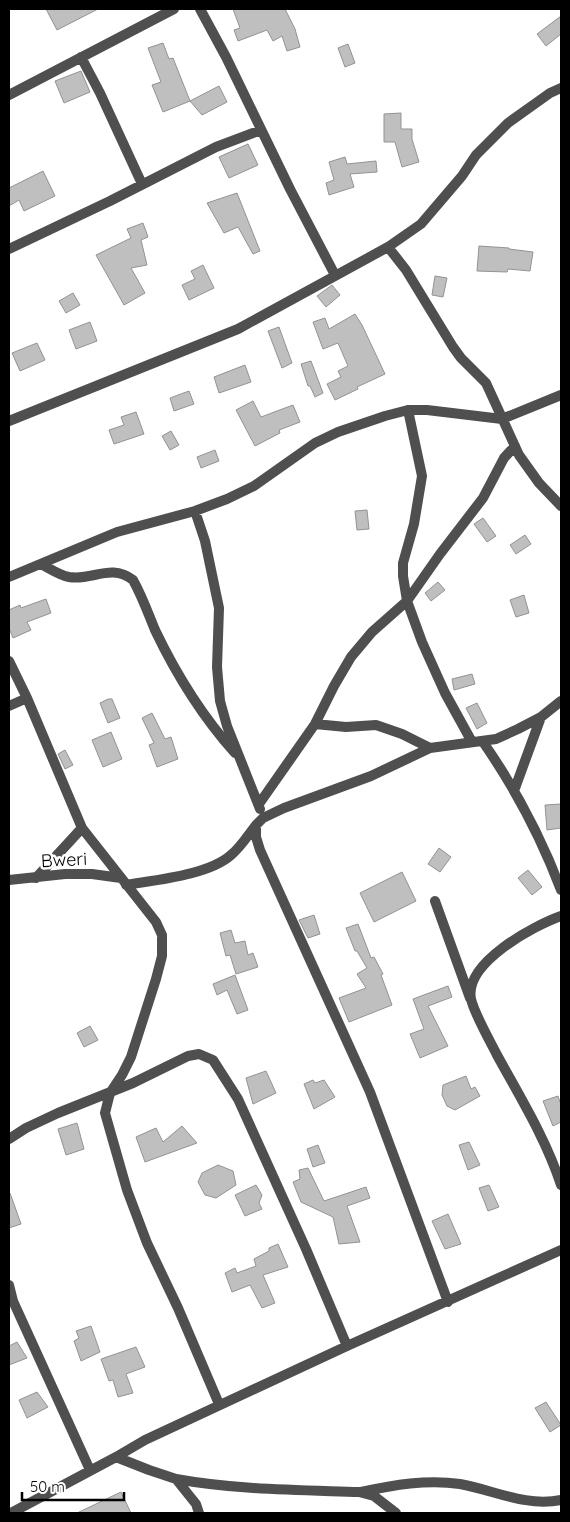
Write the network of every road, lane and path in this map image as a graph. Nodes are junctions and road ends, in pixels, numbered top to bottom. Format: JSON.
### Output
{"nodes":[{"id":1,"x":174,"y":9,"type":"edge"},
{"id":2,"x":200,"y":9,"type":"edge"},
{"id":3,"x":82,"y":57,"type":"junction"},
{"id":4,"x":561,"y":88,"type":"edge"},
{"id":5,"x":9,"y":95,"type":"edge"},
{"id":6,"x":261,"y":130,"type":"junction"},
{"id":7,"x":142,"y":184,"type":"junction"},
{"id":8,"x":388,"y":247,"type":"junction"},
{"id":9,"x":9,"y":249,"type":"edge"},
{"id":10,"x":335,"y":275,"type":"junction"},
{"id":11,"x":561,"y":395,"type":"edge"},
{"id":12,"x":408,"y":410,"type":"junction"},
{"id":13,"x":502,"y":419,"type":"junction"},
{"id":14,"x":9,"y":421,"type":"edge"},
{"id":15,"x":514,"y":446,"type":"junction"},
{"id":16,"x":561,"y":506,"type":"edge"},
{"id":17,"x":195,"y":511,"type":"junction"},
{"id":18,"x":41,"y":564,"type":"junction"},
{"id":19,"x":9,"y":577,"type":"edge"},
{"id":20,"x":407,"y":601,"type":"junction"},
{"id":21,"x":9,"y":661,"type":"edge"},
{"id":22,"x":27,"y":698,"type":"junction"},
{"id":23,"x":561,"y":701,"type":"edge"},
{"id":24,"x":9,"y":706,"type":"edge"},
{"id":25,"x":541,"y":717,"type":"junction"},
{"id":26,"x":316,"y":724,"type":"junction"},
{"id":27,"x":472,"y":742,"type":"junction"},
{"id":28,"x":483,"y":742,"type":"junction"},
{"id":29,"x":430,"y":748,"type":"junction"},
{"id":30,"x":240,"y":759,"type":"junction"},
{"id":31,"x":514,"y":791,"type":"junction"},
{"id":32,"x":259,"y":804,"type":"junction"},
{"id":33,"x":259,"y":822,"type":"junction"},
{"id":34,"x":82,"y":828,"type":"junction"},
{"id":35,"x":36,"y":878,"type":"junction"},
{"id":36,"x":9,"y":880,"type":"edge"},
{"id":37,"x":123,"y":881,"type":"junction"},
{"id":38,"x":561,"y":890,"type":"edge"},
{"id":39,"x":435,"y":901,"type":"dead end"},
{"id":40,"x":561,"y":916,"type":"edge"},
{"id":41,"x":471,"y":999,"type":"junction"},
{"id":42,"x":110,"y":1093,"type":"junction"},
{"id":43,"x":9,"y":1139,"type":"edge"},
{"id":44,"x":561,"y":1185,"type":"edge"},
{"id":45,"x":561,"y":1250,"type":"edge"},
{"id":46,"x":9,"y":1285,"type":"edge"},
{"id":47,"x":448,"y":1302,"type":"junction"},
{"id":48,"x":347,"y":1346,"type":"junction"},
{"id":49,"x":219,"y":1404,"type":"junction"},
{"id":50,"x":116,"y":1457,"type":"junction"},
{"id":51,"x":90,"y":1470,"type":"junction"},
{"id":52,"x":176,"y":1479,"type":"junction"},
{"id":53,"x":359,"y":1492,"type":"junction"},
{"id":54,"x":561,"y":1500,"type":"edge"},
{"id":55,"x":11,"y":1513,"type":"edge"},
{"id":56,"x":198,"y":1513,"type":"edge"},
{"id":57,"x":396,"y":1513,"type":"edge"}],
"edges":[{"from":1,"to":3,"type":"street"},
{"from":2,"to":6,"type":"street"},
{"from":3,"to":5,"type":"street"},
{"from":3,"to":7,"type":"street"},
{"from":4,"to":8,"type":"street"},
{"from":6,"to":7,"type":"street"},
{"from":6,"to":10,"type":"street"},
{"from":7,"to":9,"type":"street"},
{"from":8,"to":10,"type":"street"},
{"from":8,"to":13,"type":"street"},
{"from":10,"to":14,"type":"street"},
{"from":11,"to":13,"type":"street"},
{"from":12,"to":13,"type":"street"},
{"from":12,"to":17,"type":"street"},
{"from":12,"to":20,"type":"street"},
{"from":13,"to":15,"type":"street"},
{"from":15,"to":16,"type":"street"},
{"from":15,"to":20,"type":"street"},
{"from":17,"to":18,"type":"street"},
{"from":17,"to":30,"type":"street"},
{"from":18,"to":19,"type":"street"},
{"from":18,"to":30,"type":"street"},
{"from":20,"to":26,"type":"street"},
{"from":20,"to":27,"type":"street"},
{"from":21,"to":22,"type":"street"},
{"from":22,"to":24,"type":"street"},
{"from":22,"to":34,"type":"street"},
{"from":23,"to":25,"type":"street"},
{"from":25,"to":28,"type":"street"},
{"from":25,"to":31,"type":"street"},
{"from":26,"to":29,"type":"street"},
{"from":26,"to":32,"type":"street"},
{"from":27,"to":28,"type":"street"},
{"from":27,"to":29,"type":"street"},
{"from":28,"to":31,"type":"street"},
{"from":29,"to":33,"type":"street"},
{"from":30,"to":32,"type":"street"},
{"from":31,"to":38,"type":"street"},
{"from":32,"to":33,"type":"street"},
{"from":33,"to":37,"type":"street","name":"Bweri"},
{"from":33,"to":47,"type":"street"},
{"from":34,"to":35,"type":"street"},
{"from":34,"to":37,"type":"street"},
{"from":35,"to":36,"type":"street","name":"Bweri"},
{"from":35,"to":37,"type":"street","name":"Bweri"},
{"from":37,"to":42,"type":"street"},
{"from":39,"to":41,"type":"street"},
{"from":40,"to":41,"type":"street"},
{"from":41,"to":44,"type":"street"},
{"from":42,"to":43,"type":"street"},
{"from":42,"to":48,"type":"street"},
{"from":42,"to":49,"type":"street"},
{"from":45,"to":47,"type":"street"},
{"from":46,"to":51,"type":"street"},
{"from":47,"to":48,"type":"street"},
{"from":48,"to":49,"type":"street"},
{"from":49,"to":50,"type":"street"},
{"from":50,"to":51,"type":"street"},
{"from":50,"to":52,"type":"street"},
{"from":51,"to":55,"type":"street"},
{"from":52,"to":53,"type":"street"},
{"from":52,"to":56,"type":"street"},
{"from":53,"to":54,"type":"street"},
{"from":53,"to":57,"type":"street"}]}
